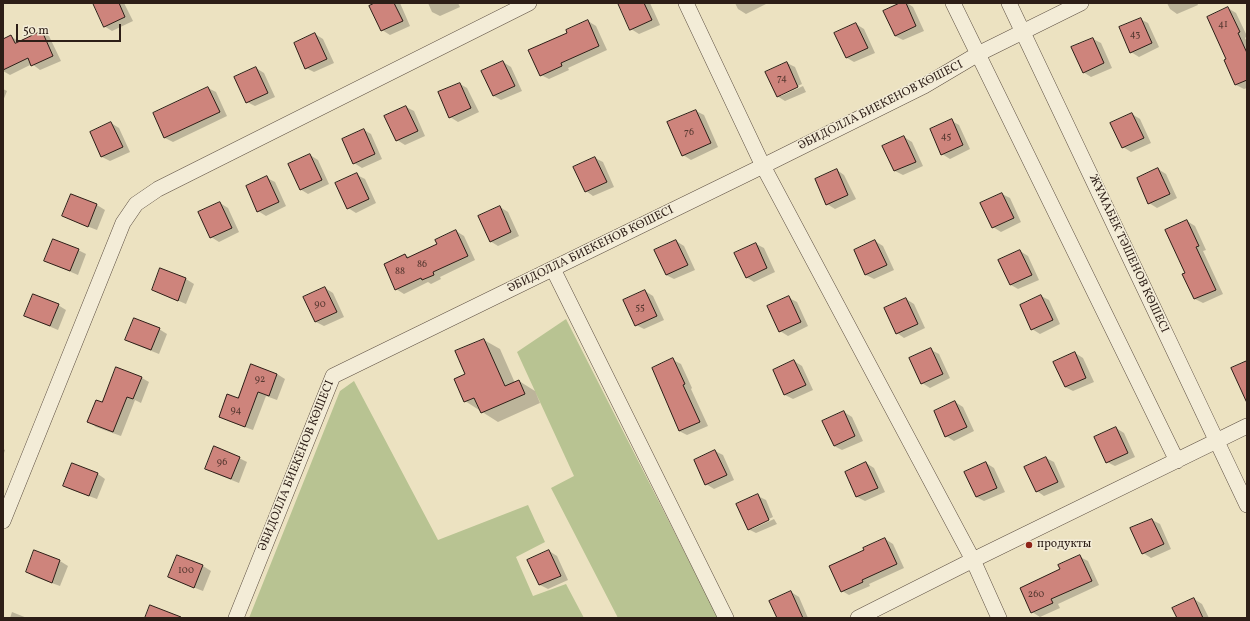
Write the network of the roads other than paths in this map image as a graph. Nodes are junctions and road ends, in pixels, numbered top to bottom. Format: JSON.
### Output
{"nodes":[{"id":1,"x":529,"y":3,"type":"edge"},
{"id":2,"x":686,"y":3,"type":"edge"},
{"id":3,"x":953,"y":3,"type":"edge"},
{"id":4,"x":1010,"y":3,"type":"edge"},
{"id":5,"x":1081,"y":3,"type":"edge"},
{"id":6,"x":1024,"y":32,"type":"junction"},
{"id":7,"x":978,"y":54,"type":"junction"},
{"id":8,"x":763,"y":166,"type":"junction"},
{"id":9,"x":553,"y":269,"type":"junction"},
{"id":10,"x":1247,"y":426,"type":"edge"},
{"id":11,"x":1216,"y":441,"type":"junction"},
{"id":12,"x":1177,"y":461,"type":"junction"},
{"id":13,"x":1247,"y":505,"type":"edge"},
{"id":14,"x":3,"y":521,"type":"edge"},
{"id":15,"x":973,"y":560,"type":"junction"},
{"id":16,"x":236,"y":618,"type":"edge"},
{"id":17,"x":726,"y":618,"type":"edge"},
{"id":18,"x":858,"y":618,"type":"edge"},
{"id":19,"x":999,"y":618,"type":"edge"}],
"edges":[{"from":1,"to":14,"type":"street"},
{"from":2,"to":8,"type":"street"},
{"from":3,"to":7,"type":"street"},
{"from":4,"to":6,"type":"street","name":"ЖҰМАБЕК ТӘШЕНОВ КӨШЕСІ"},
{"from":5,"to":6,"type":"street","name":"ӘБИДОЛЛА БИЕКЕНОВ КӨШЕСІ"},
{"from":6,"to":7,"type":"street","name":"ӘБИДОЛЛА БИЕКЕНОВ КӨШЕСІ"},
{"from":6,"to":11,"type":"street","name":"ЖҰМАБЕК ТӘШЕНОВ КӨШЕСІ"},
{"from":7,"to":8,"type":"street","name":"ӘБИДОЛЛА БИЕКЕНОВ КӨШЕСІ"},
{"from":7,"to":12,"type":"street"},
{"from":8,"to":9,"type":"street","name":"ӘБИДОЛЛА БИЕКЕНОВ КӨШЕСІ"},
{"from":8,"to":15,"type":"street"},
{"from":9,"to":16,"type":"street","name":"ӘБИДОЛЛА БИЕКЕНОВ КӨШЕСІ"},
{"from":9,"to":17,"type":"street"},
{"from":10,"to":11,"type":"street"},
{"from":11,"to":12,"type":"street"},
{"from":11,"to":13,"type":"street","name":"ЖҰМАБЕК ТӘШЕНОВ КӨШЕСІ"},
{"from":12,"to":15,"type":"street"},
{"from":15,"to":18,"type":"street"},
{"from":15,"to":19,"type":"street"}]}
